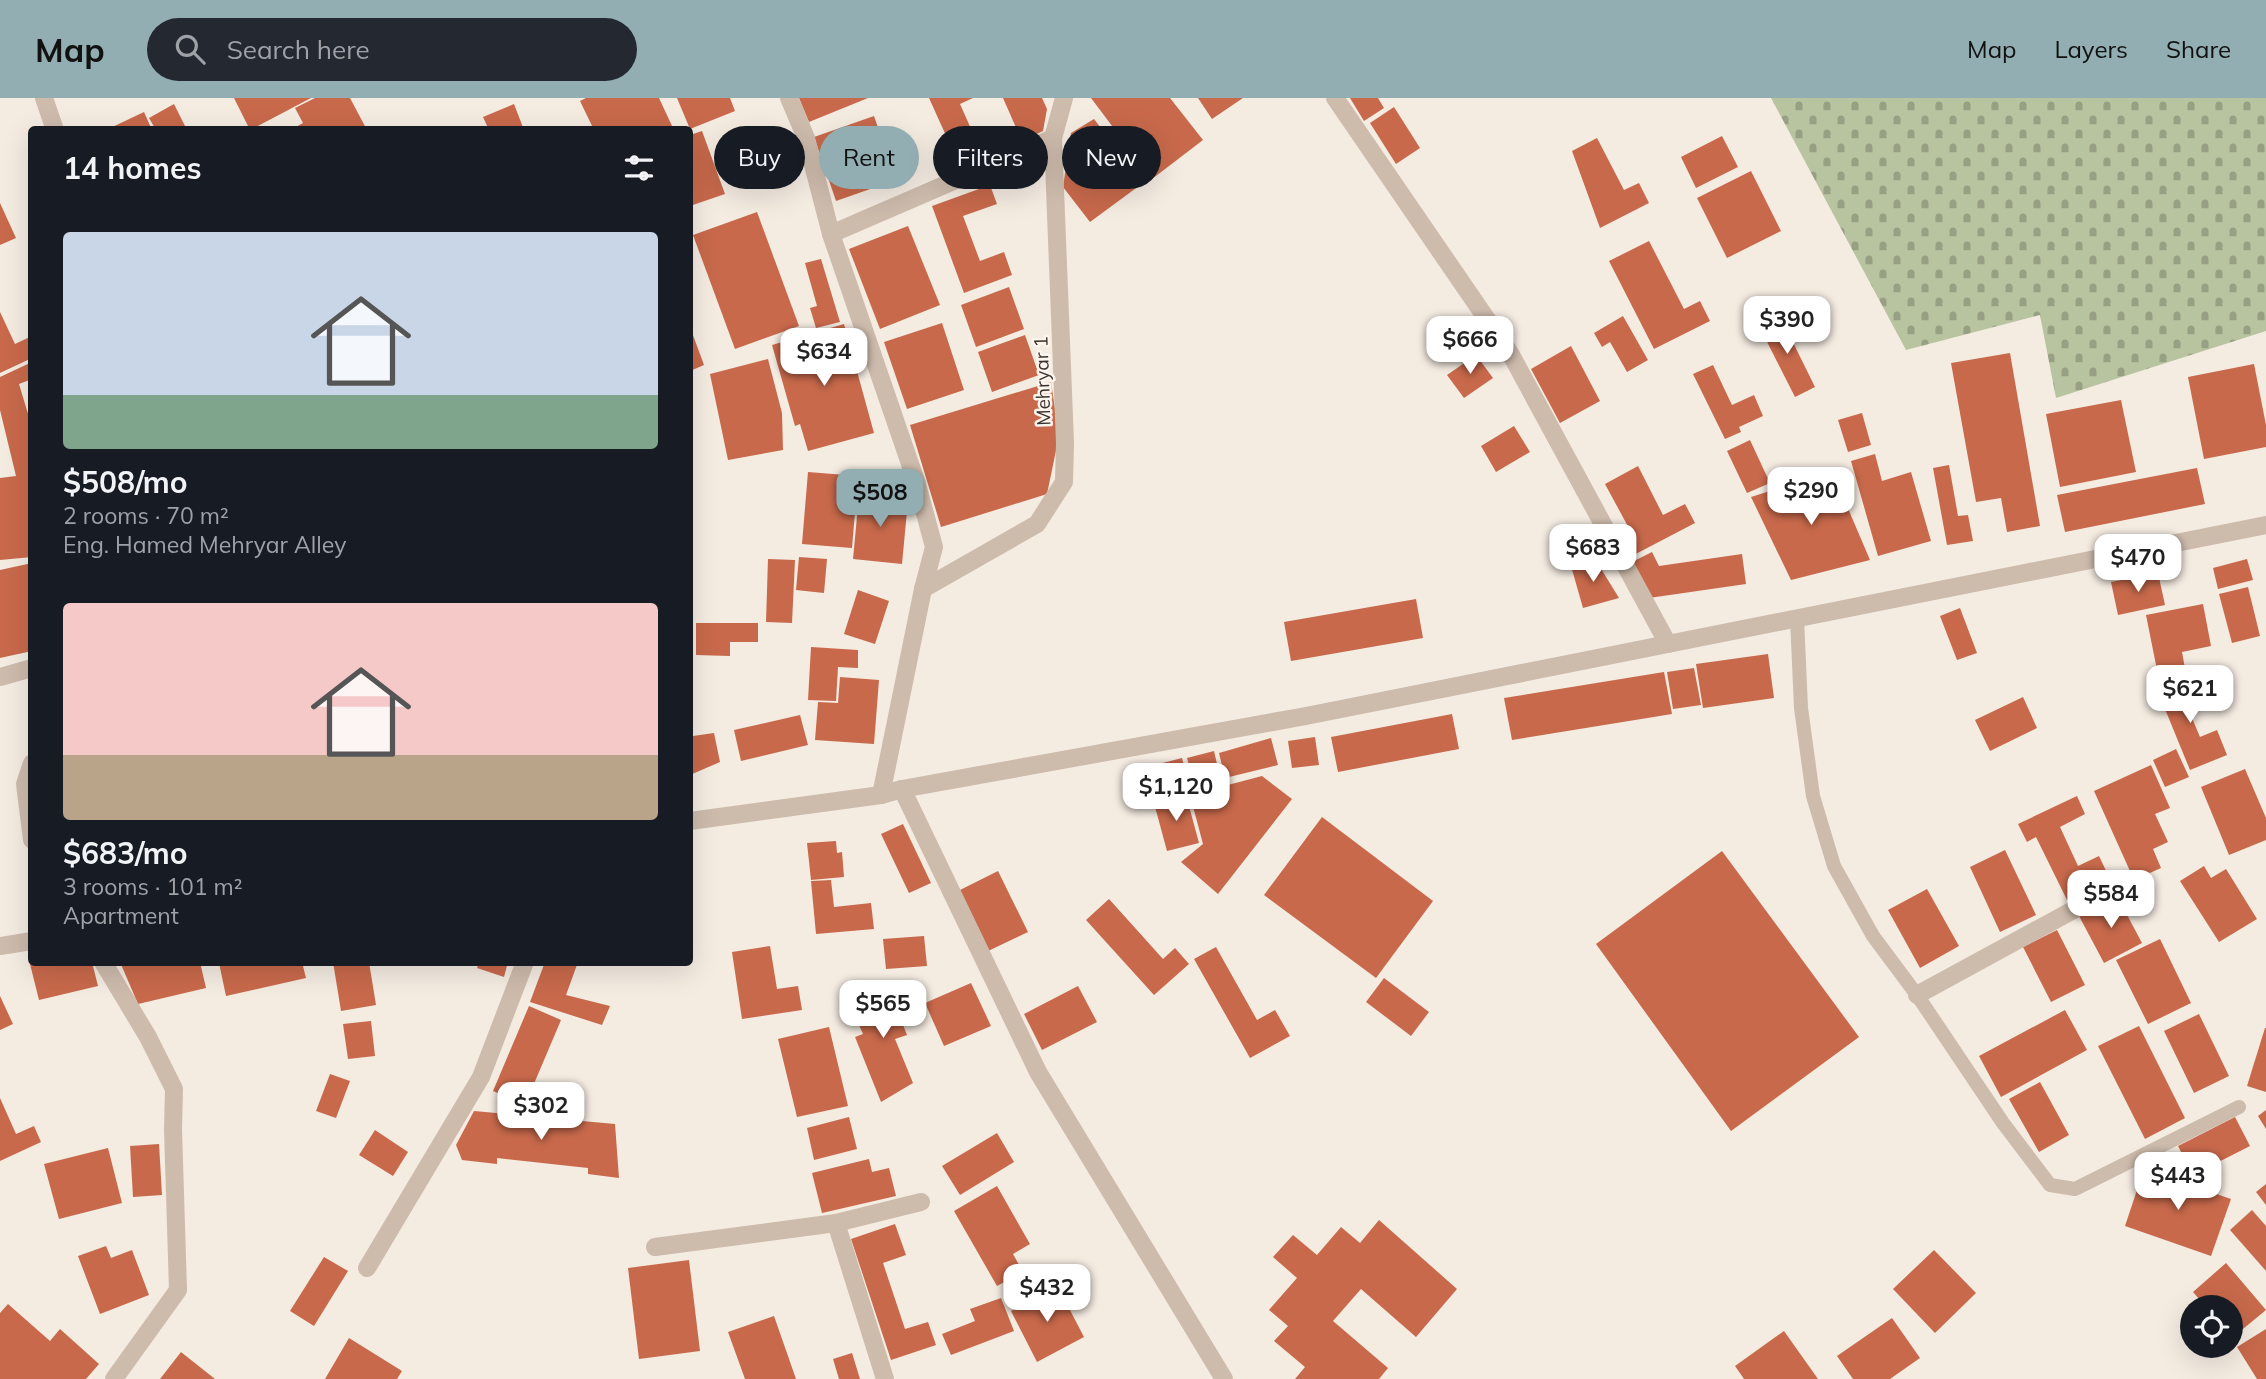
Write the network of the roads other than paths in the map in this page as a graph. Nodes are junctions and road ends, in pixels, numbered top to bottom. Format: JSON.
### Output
{"nodes":[{"id":1,"x":44,"y":98,"type":"edge"},
{"id":2,"x":789,"y":98,"type":"edge"},
{"id":3,"x":1063,"y":98,"type":"edge"},
{"id":4,"x":1335,"y":98,"type":"edge"},
{"id":5,"x":54,"y":126,"type":"edge"},
{"id":6,"x":1053,"y":138,"type":"junction"},
{"id":7,"x":831,"y":234,"type":"junction"},
{"id":8,"x":2266,"y":525,"type":"edge"},
{"id":9,"x":923,"y":589,"type":"junction"},
{"id":10,"x":1797,"y":618,"type":"junction"},
{"id":11,"x":1668,"y":644,"type":"junction"},
{"id":12,"x":28,"y":668,"type":"edge"},
{"id":13,"x":0,"y":677,"type":"edge"},
{"id":14,"x":28,"y":774,"type":"edge"},
{"id":15,"x":902,"y":789,"type":"junction"},
{"id":16,"x":881,"y":795,"type":"junction"},
{"id":17,"x":28,"y":812,"type":"edge"},
{"id":18,"x":693,"y":821,"type":"edge"},
{"id":19,"x":2099,"y":895,"type":"dead end"},
{"id":20,"x":28,"y":942,"type":"edge"},
{"id":21,"x":0,"y":946,"type":"edge"},
{"id":22,"x":105,"y":966,"type":"edge"},
{"id":23,"x":523,"y":966,"type":"edge"},
{"id":24,"x":1917,"y":995,"type":"junction"},
{"id":25,"x":2239,"y":1107,"type":"dead end"},
{"id":26,"x":921,"y":1202,"type":"dead end"},
{"id":27,"x":836,"y":1223,"type":"junction"},
{"id":28,"x":656,"y":1247,"type":"dead end"},
{"id":29,"x":367,"y":1268,"type":"dead end"},
{"id":30,"x":114,"y":1379,"type":"edge"},
{"id":31,"x":885,"y":1379,"type":"edge"},
{"id":32,"x":1224,"y":1379,"type":"edge"}],
"edges":[{"from":1,"to":5,"type":"street"},
{"from":2,"to":7,"type":"street"},
{"from":3,"to":6,"type":"street","name":"Mehryar 1"},
{"from":4,"to":11,"type":"street"},
{"from":6,"to":7,"type":"street"},
{"from":6,"to":9,"type":"street","name":"Mehryar 1"},
{"from":7,"to":9,"type":"street"},
{"from":8,"to":10,"type":"street"},
{"from":9,"to":16,"type":"street"},
{"from":10,"to":11,"type":"street"},
{"from":10,"to":24,"type":"lane"},
{"from":11,"to":15,"type":"street"},
{"from":12,"to":13,"type":"street"},
{"from":14,"to":17,"type":"street"},
{"from":15,"to":16,"type":"street"},
{"from":15,"to":32,"type":"street"},
{"from":16,"to":18,"type":"street"},
{"from":19,"to":24,"type":"street"},
{"from":20,"to":21,"type":"street"},
{"from":22,"to":30,"type":"street"},
{"from":23,"to":29,"type":"street"},
{"from":24,"to":25,"type":"lane"},
{"from":26,"to":27,"type":"street"},
{"from":27,"to":28,"type":"street"},
{"from":27,"to":31,"type":"street"}]}
